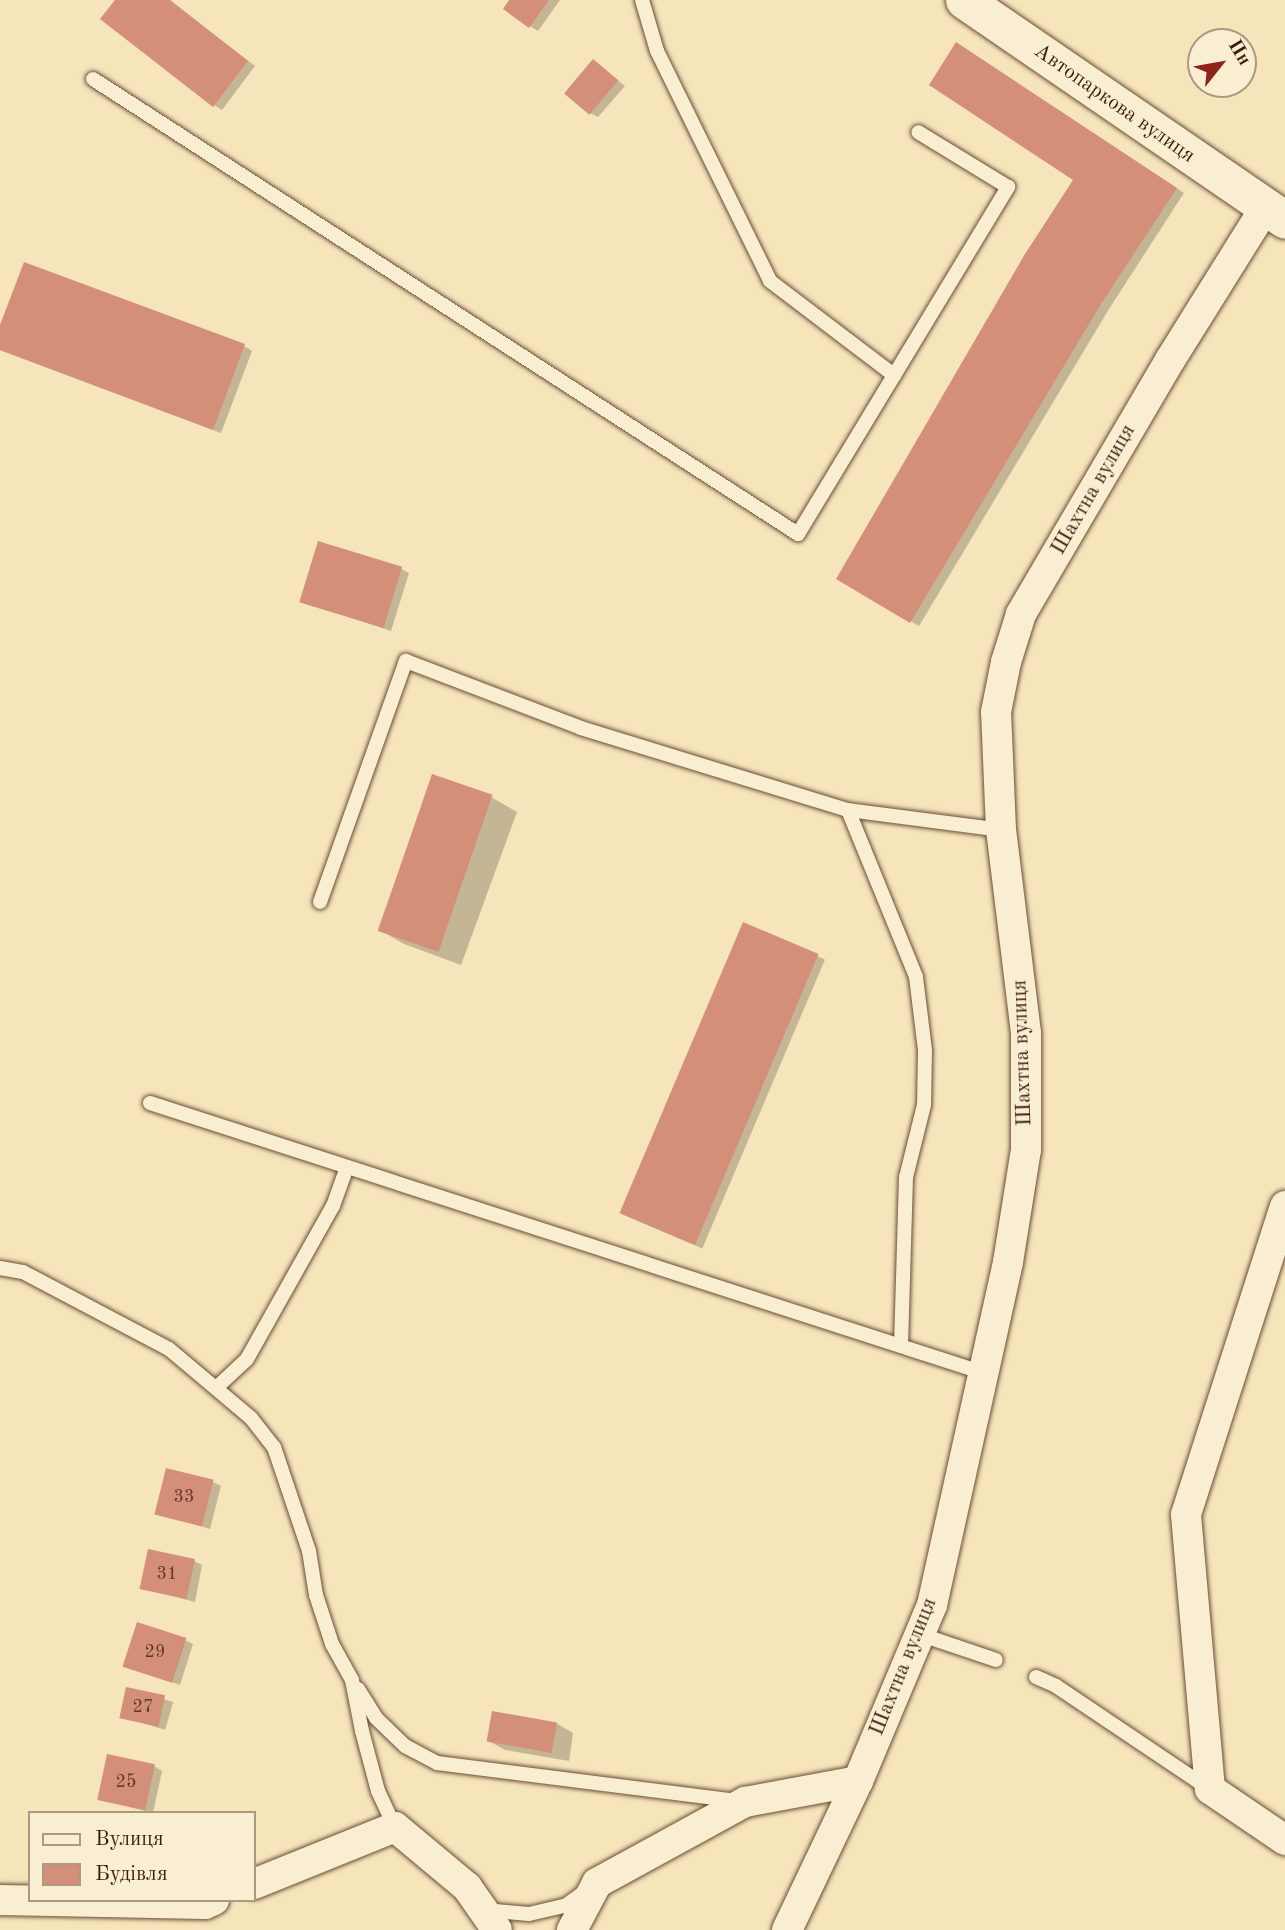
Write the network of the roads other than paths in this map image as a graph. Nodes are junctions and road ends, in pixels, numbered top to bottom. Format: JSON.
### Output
{"nodes":[{"id":1,"x":642,"y":0,"type":"edge"},
{"id":2,"x":964,"y":0,"type":"edge"},
{"id":3,"x":93,"y":79,"type":"dead end"},
{"id":4,"x":918,"y":132,"type":"dead end"},
{"id":5,"x":1275,"y":214,"type":"edge"},
{"id":6,"x":894,"y":375,"type":"junction"},
{"id":7,"x":848,"y":810,"type":"junction"},
{"id":8,"x":1001,"y":830,"type":"junction"},
{"id":9,"x":320,"y":902,"type":"dead end"},
{"id":10,"x":150,"y":1103,"type":"dead end"},
{"id":11,"x":347,"y":1167,"type":"junction"},
{"id":12,"x":1285,"y":1206,"type":"edge"},
{"id":13,"x":0,"y":1268,"type":"edge"},
{"id":14,"x":901,"y":1346,"type":"junction"},
{"id":15,"x":984,"y":1373,"type":"junction"},
{"id":16,"x":216,"y":1388,"type":"junction"},
{"id":17,"x":919,"y":1634,"type":"junction"},
{"id":18,"x":996,"y":1660,"type":"dead end"},
{"id":19,"x":1036,"y":1677,"type":"dead end"},
{"id":20,"x":352,"y":1680,"type":"junction"},
{"id":21,"x":858,"y":1781,"type":"junction"},
{"id":22,"x":1210,"y":1790,"type":"junction"},
{"id":23,"x":745,"y":1802,"type":"junction"},
{"id":24,"x":395,"y":1827,"type":"junction"},
{"id":25,"x":1285,"y":1840,"type":"edge"},
{"id":26,"x":256,"y":1883,"type":"edge"},
{"id":27,"x":597,"y":1883,"type":"junction"},
{"id":28,"x":0,"y":1900,"type":"edge"},
{"id":29,"x":28,"y":1901,"type":"edge"},
{"id":30,"x":102,"y":1902,"type":"edge"},
{"id":31,"x":210,"y":1902,"type":"edge"},
{"id":32,"x":490,"y":1920,"type":"edge"},
{"id":33,"x":572,"y":1930,"type":"edge"},
{"id":34,"x":787,"y":1930,"type":"edge"}],
"edges":[{"from":1,"to":6,"type":"lane"},
{"from":2,"to":5,"type":"street","name":"Автопаркова вулиця"},
{"from":3,"to":6,"type":"lane"},
{"from":4,"to":6,"type":"lane"},
{"from":5,"to":8,"type":"street","name":"Шахтна вулиця"},
{"from":7,"to":8,"type":"lane"},
{"from":7,"to":9,"type":"lane"},
{"from":7,"to":14,"type":"lane"},
{"from":8,"to":15,"type":"street","name":"Шахтна вулиця"},
{"from":10,"to":11,"type":"lane"},
{"from":11,"to":14,"type":"lane"},
{"from":11,"to":16,"type":"lane"},
{"from":12,"to":22,"type":"street"},
{"from":13,"to":16,"type":"lane"},
{"from":14,"to":15,"type":"lane"},
{"from":15,"to":17,"type":"street","name":"Шахтна вулиця"},
{"from":16,"to":20,"type":"lane"},
{"from":17,"to":18,"type":"lane"},
{"from":17,"to":21,"type":"street","name":"Шахтна вулиця"},
{"from":19,"to":22,"type":"lane"},
{"from":20,"to":23,"type":"lane"},
{"from":20,"to":24,"type":"lane"},
{"from":21,"to":23,"type":"street"},
{"from":21,"to":34,"type":"street","name":"Шахтна вулиця"},
{"from":22,"to":25,"type":"street"},
{"from":23,"to":27,"type":"street"},
{"from":24,"to":26,"type":"street"},
{"from":24,"to":32,"type":"street"},
{"from":27,"to":32,"type":"lane"},
{"from":27,"to":33,"type":"street"},
{"from":28,"to":29,"type":"street"},
{"from":30,"to":31,"type":"street"}]}
